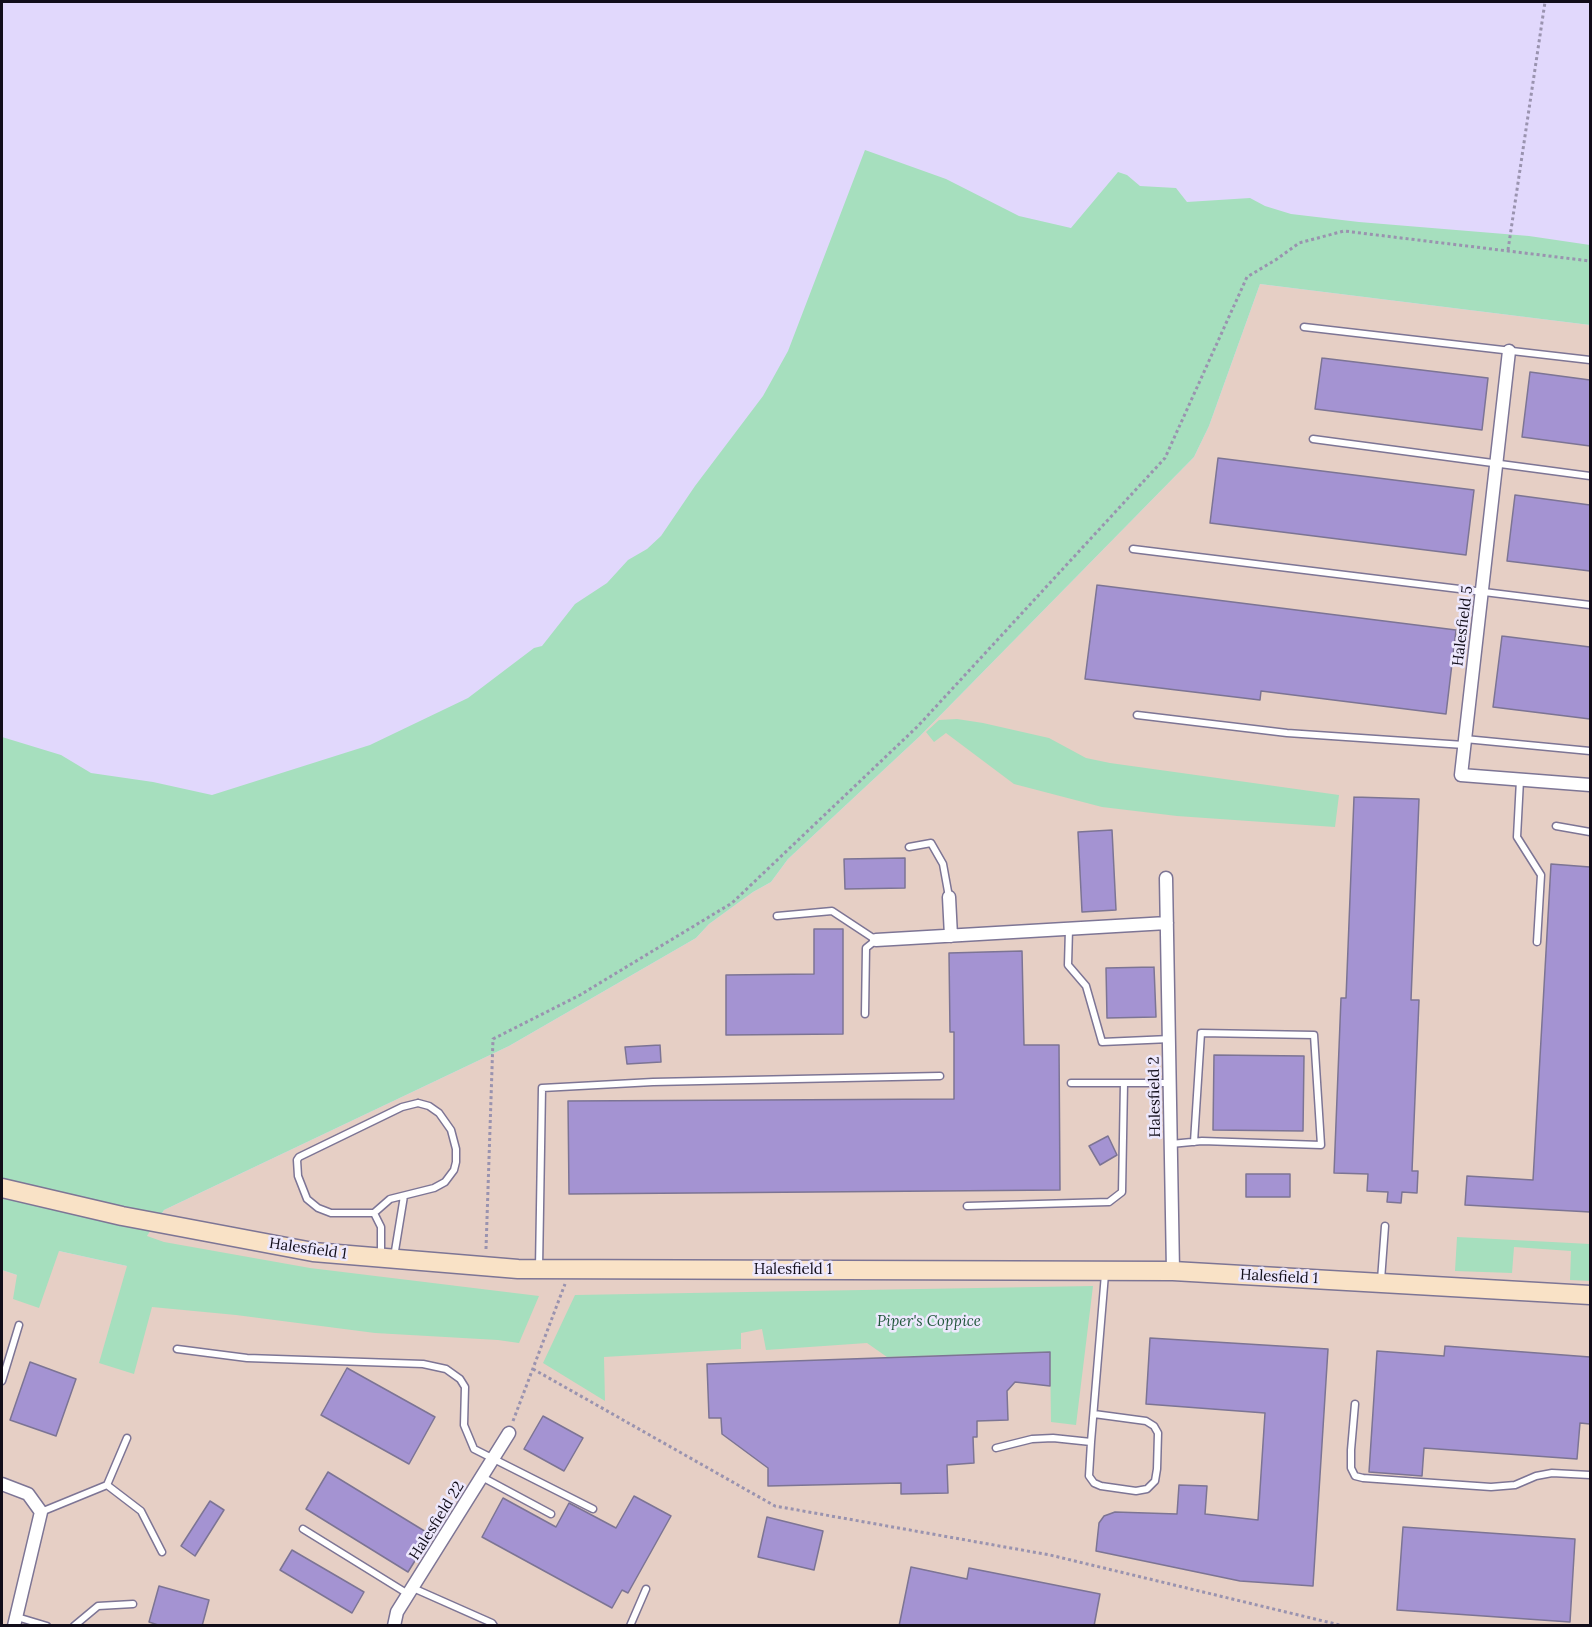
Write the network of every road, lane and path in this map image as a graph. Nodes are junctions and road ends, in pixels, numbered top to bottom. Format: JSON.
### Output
{"nodes":[{"id":1,"x":1545,"y":2,"type":"edge"},
{"id":2,"x":1508,"y":250,"type":"junction"},
{"id":3,"x":1590,"y":261,"type":"edge"},
{"id":4,"x":1304,"y":327,"type":"dead end"},
{"id":5,"x":1509,"y":351,"type":"junction"},
{"id":6,"x":1590,"y":360,"type":"edge"},
{"id":7,"x":1313,"y":439,"type":"dead end"},
{"id":8,"x":1497,"y":464,"type":"junction"},
{"id":9,"x":1590,"y":476,"type":"edge"},
{"id":10,"x":1133,"y":549,"type":"dead end"},
{"id":11,"x":1482,"y":592,"type":"junction"},
{"id":12,"x":1590,"y":605,"type":"edge"},
{"id":13,"x":1137,"y":715,"type":"dead end"},
{"id":14,"x":1464,"y":742,"type":"junction"},
{"id":15,"x":1590,"y":751,"type":"edge"},
{"id":16,"x":1520,"y":780,"type":"junction"},
{"id":17,"x":1590,"y":785,"type":"edge"},
{"id":18,"x":1556,"y":826,"type":"dead end"},
{"id":19,"x":1590,"y":832,"type":"edge"},
{"id":20,"x":909,"y":847,"type":"dead end"},
{"id":21,"x":1166,"y":878,"type":"dead end"},
{"id":22,"x":949,"y":897,"type":"joint"},
{"id":23,"x":777,"y":916,"type":"dead end"},
{"id":24,"x":1167,"y":923,"type":"junction"},
{"id":25,"x":1069,"y":929,"type":"junction"},
{"id":26,"x":951,"y":936,"type":"junction"},
{"id":27,"x":876,"y":940,"type":"junction"},
{"id":28,"x":1538,"y":942,"type":"dead end"},
{"id":29,"x":865,"y":1014,"type":"dead end"},
{"id":30,"x":1170,"y":1040,"type":"junction"},
{"id":31,"x":940,"y":1076,"type":"dead end"},
{"id":32,"x":1071,"y":1083,"type":"dead end"},
{"id":33,"x":1124,"y":1083,"type":"junction"},
{"id":34,"x":1170,"y":1083,"type":"junction"},
{"id":35,"x":1194,"y":1142,"type":"junction"},
{"id":36,"x":1171,"y":1144,"type":"junction"},
{"id":37,"x":2,"y":1188,"type":"edge"},
{"id":38,"x":404,"y":1196,"type":"junction"},
{"id":39,"x":967,"y":1206,"type":"dead end"},
{"id":40,"x":374,"y":1213,"type":"junction"},
{"id":41,"x":1385,"y":1226,"type":"dead end"},
{"id":42,"x":387,"y":1258,"type":"junction"},
{"id":43,"x":485,"y":1266,"type":"junction"},
{"id":44,"x":539,"y":1269,"type":"junction"},
{"id":45,"x":571,"y":1269,"type":"junction"},
{"id":46,"x":1173,"y":1271,"type":"junction"},
{"id":47,"x":1105,"y":1272,"type":"junction"},
{"id":48,"x":1380,"y":1283,"type":"junction"},
{"id":49,"x":1590,"y":1295,"type":"edge"},
{"id":50,"x":19,"y":1325,"type":"dead end"},
{"id":51,"x":177,"y":1349,"type":"dead end"},
{"id":52,"x":533,"y":1369,"type":"junction"},
{"id":53,"x":2,"y":1381,"type":"edge"},
{"id":54,"x":1355,"y":1404,"type":"dead end"},
{"id":55,"x":1094,"y":1414,"type":"junction"},
{"id":56,"x":509,"y":1433,"type":"joint"},
{"id":57,"x":127,"y":1437,"type":"dead end"},
{"id":58,"x":1091,"y":1442,"type":"junction"},
{"id":59,"x":996,"y":1448,"type":"dead end"},
{"id":60,"x":492,"y":1459,"type":"junction"},
{"id":61,"x":1590,"y":1475,"type":"edge"},
{"id":62,"x":482,"y":1477,"type":"junction"},
{"id":63,"x":2,"y":1484,"type":"edge"},
{"id":64,"x":106,"y":1485,"type":"junction"},
{"id":65,"x":593,"y":1509,"type":"dead end"},
{"id":66,"x":41,"y":1512,"type":"junction"},
{"id":67,"x":551,"y":1514,"type":"dead end"},
{"id":68,"x":303,"y":1529,"type":"dead end"},
{"id":69,"x":162,"y":1552,"type":"dead end"},
{"id":70,"x":646,"y":1589,"type":"dead end"},
{"id":71,"x":411,"y":1591,"type":"junction"},
{"id":72,"x":133,"y":1604,"type":"dead end"},
{"id":73,"x":15,"y":1621,"type":"edge"},
{"id":74,"x":47,"y":1626,"type":"edge"},
{"id":75,"x":74,"y":1626,"type":"edge"},
{"id":76,"x":394,"y":1626,"type":"edge"},
{"id":77,"x":495,"y":1626,"type":"edge"},
{"id":78,"x":630,"y":1626,"type":"edge"},
{"id":79,"x":1344,"y":1626,"type":"edge"}],
"edges":[{"from":1,"to":2,"type":"path"},
{"from":2,"to":3,"type":"path"},
{"from":2,"to":43,"type":"path"},
{"from":4,"to":5,"type":"lane"},
{"from":5,"to":6,"type":"lane"},
{"from":5,"to":8,"type":"street","name":"Halesfield 5"},
{"from":7,"to":8,"type":"lane"},
{"from":8,"to":9,"type":"lane"},
{"from":8,"to":11,"type":"street","name":"Halesfield 5"},
{"from":10,"to":11,"type":"lane"},
{"from":11,"to":12,"type":"lane"},
{"from":11,"to":14,"type":"street","name":"Halesfield 5"},
{"from":13,"to":14,"type":"lane"},
{"from":14,"to":15,"type":"lane"},
{"from":14,"to":16,"type":"street","name":"Halesfield 5"},
{"from":16,"to":17,"type":"street","name":"Halesfield 5"},
{"from":16,"to":28,"type":"lane"},
{"from":18,"to":19,"type":"lane"},
{"from":20,"to":22,"type":"lane"},
{"from":21,"to":24,"type":"street","name":"Halesfield 2"},
{"from":22,"to":26,"type":"street"},
{"from":23,"to":27,"type":"lane"},
{"from":24,"to":25,"type":"street"},
{"from":24,"to":30,"type":"street","name":"Halesfield 2"},
{"from":25,"to":26,"type":"street"},
{"from":25,"to":30,"type":"lane"},
{"from":26,"to":27,"type":"street"},
{"from":27,"to":29,"type":"lane"},
{"from":30,"to":34,"type":"street","name":"Halesfield 2"},
{"from":31,"to":44,"type":"lane"},
{"from":32,"to":33,"type":"lane"},
{"from":33,"to":34,"type":"lane"},
{"from":33,"to":39,"type":"lane"},
{"from":34,"to":36,"type":"street","name":"Halesfield 2"},
{"from":35,"to":35,"type":"lane"},
{"from":35,"to":36,"type":"lane"},
{"from":36,"to":46,"type":"street","name":"Halesfield 2"},
{"from":37,"to":42,"type":"street","name":"Halesfield 1"},
{"from":38,"to":40,"type":"lane"},
{"from":38,"to":40,"type":"lane"},
{"from":38,"to":42,"type":"lane"},
{"from":40,"to":42,"type":"lane"},
{"from":41,"to":48,"type":"lane"},
{"from":42,"to":43,"type":"street","name":"Halesfield 1"},
{"from":43,"to":44,"type":"street","name":"Halesfield 1"},
{"from":44,"to":45,"type":"street","name":"Halesfield 1"},
{"from":45,"to":47,"type":"street","name":"Halesfield 1"},
{"from":45,"to":52,"type":"path"},
{"from":46,"to":47,"type":"street","name":"Halesfield 1"},
{"from":46,"to":48,"type":"street","name":"Halesfield 1"},
{"from":47,"to":55,"type":"lane"},
{"from":48,"to":49,"type":"street","name":"Halesfield 1"},
{"from":50,"to":53,"type":"lane"},
{"from":51,"to":60,"type":"lane"},
{"from":52,"to":56,"type":"path"},
{"from":52,"to":79,"type":"path"},
{"from":54,"to":61,"type":"lane"},
{"from":55,"to":58,"type":"lane"},
{"from":55,"to":58,"type":"lane"},
{"from":56,"to":60,"type":"street","name":"Halesfield 22"},
{"from":57,"to":64,"type":"lane"},
{"from":58,"to":59,"type":"lane"},
{"from":60,"to":62,"type":"street","name":"Halesfield 22"},
{"from":60,"to":65,"type":"lane"},
{"from":62,"to":67,"type":"lane"},
{"from":62,"to":71,"type":"street","name":"Halesfield 22"},
{"from":63,"to":66,"type":"street"},
{"from":64,"to":66,"type":"lane"},
{"from":64,"to":69,"type":"lane"},
{"from":66,"to":73,"type":"street"},
{"from":68,"to":71,"type":"lane"},
{"from":70,"to":78,"type":"lane"},
{"from":71,"to":76,"type":"street","name":"Halesfield 22"},
{"from":71,"to":77,"type":"lane"},
{"from":72,"to":75,"type":"lane"},
{"from":73,"to":74,"type":"lane"}]}
